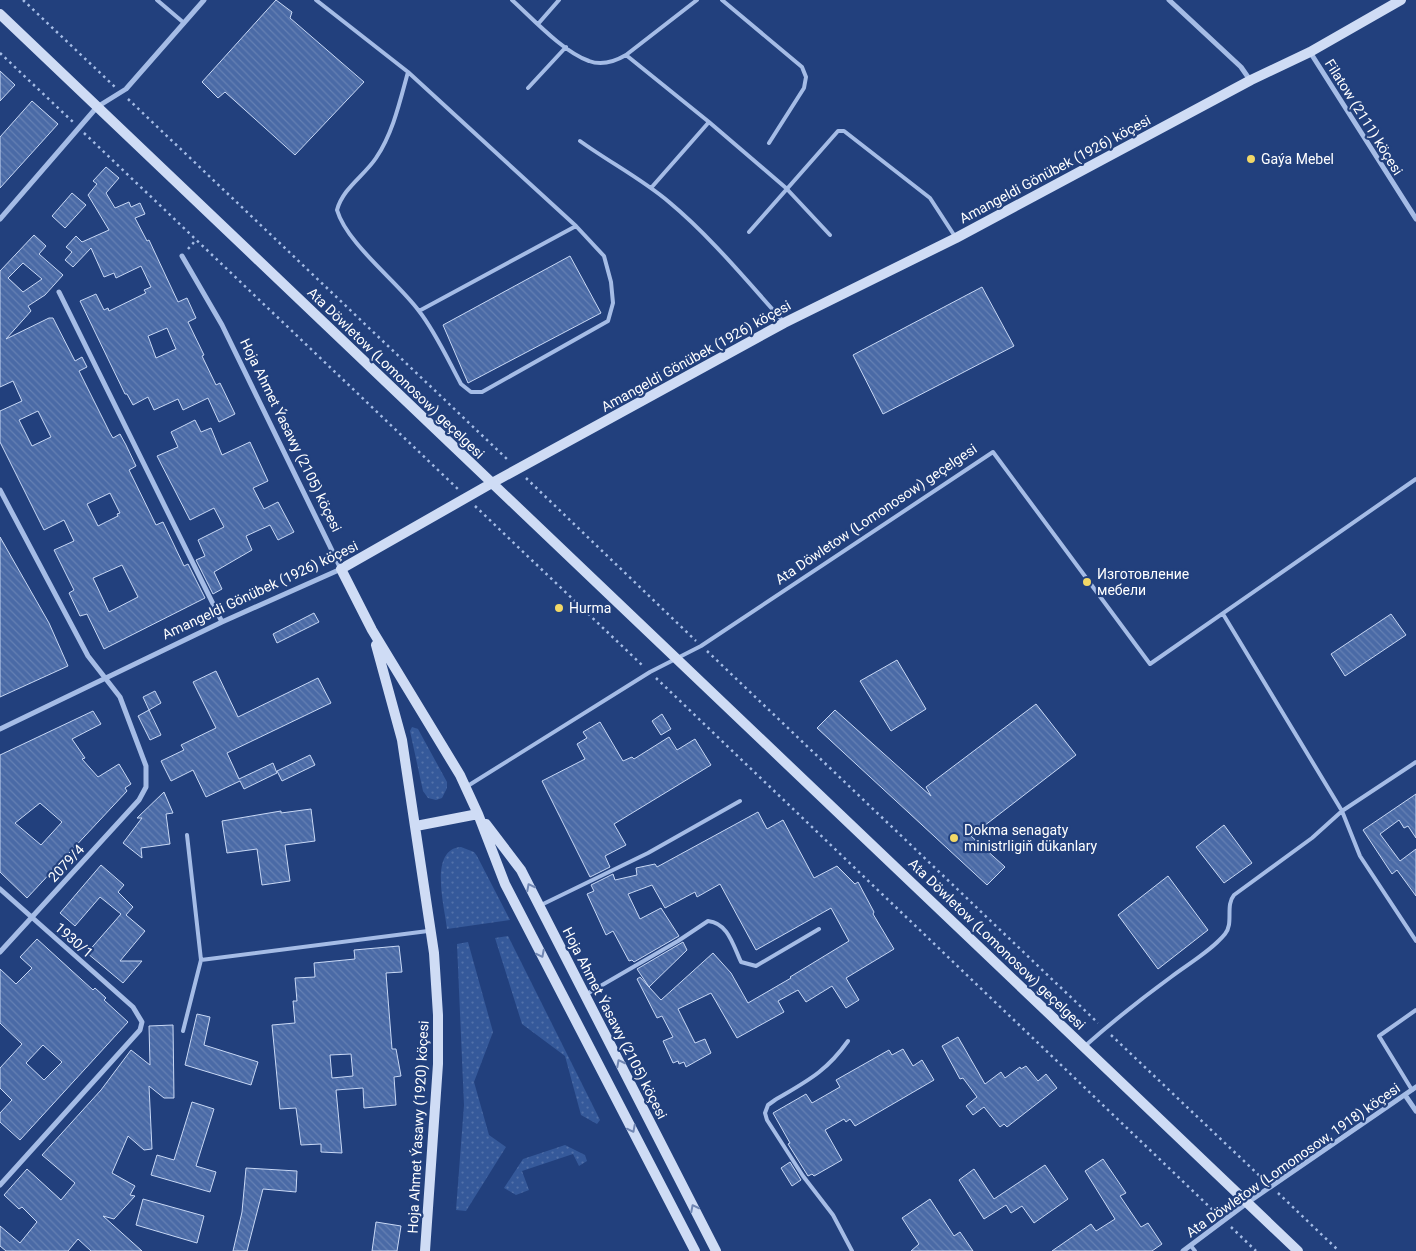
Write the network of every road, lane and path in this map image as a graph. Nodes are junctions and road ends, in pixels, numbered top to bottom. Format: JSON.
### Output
{"nodes":[{"id":1,"x":23,"y":0,"type":"edge"},
{"id":2,"x":157,"y":0,"type":"edge"},
{"id":3,"x":204,"y":0,"type":"edge"},
{"id":4,"x":316,"y":0,"type":"edge"},
{"id":5,"x":512,"y":0,"type":"edge"},
{"id":6,"x":559,"y":0,"type":"edge"},
{"id":7,"x":697,"y":0,"type":"edge"},
{"id":8,"x":722,"y":0,"type":"edge"},
{"id":9,"x":1169,"y":0,"type":"edge"},
{"id":10,"x":1401,"y":0,"type":"edge"},
{"id":11,"x":0,"y":14,"type":"edge"},
{"id":12,"x":184,"y":23,"type":"junction"},
{"id":13,"x":538,"y":24,"type":"junction"},
{"id":14,"x":566,"y":47,"type":"junction"},
{"id":15,"x":1310,"y":52,"type":"junction"},
{"id":16,"x":0,"y":53,"type":"edge"},
{"id":17,"x":626,"y":55,"type":"junction"},
{"id":18,"x":408,"y":72,"type":"junction"},
{"id":19,"x":1251,"y":80,"type":"junction"},
{"id":20,"x":528,"y":88,"type":"dead end"},
{"id":21,"x":121,"y":93,"type":"junction"},
{"id":22,"x":97,"y":107,"type":"junction"},
{"id":23,"x":709,"y":122,"type":"junction"},
{"id":24,"x":79,"y":128,"type":"junction"},
{"id":25,"x":580,"y":141,"type":"dead end"},
{"id":26,"x":769,"y":143,"type":"dead end"},
{"id":27,"x":651,"y":188,"type":"junction"},
{"id":28,"x":786,"y":188,"type":"junction"},
{"id":29,"x":0,"y":219,"type":"edge"},
{"id":30,"x":1416,"y":219,"type":"edge"},
{"id":31,"x":576,"y":226,"type":"junction"},
{"id":32,"x":749,"y":232,"type":"dead end"},
{"id":33,"x":830,"y":235,"type":"dead end"},
{"id":34,"x":956,"y":238,"type":"junction"},
{"id":35,"x":182,"y":256,"type":"dead end"},
{"id":36,"x":60,"y":292,"type":"dead end"},
{"id":37,"x":419,"y":310,"type":"junction"},
{"id":38,"x":784,"y":323,"type":"junction"},
{"id":39,"x":518,"y":469,"type":"junction"},
{"id":40,"x":1416,"y":479,"type":"edge"},
{"id":41,"x":492,"y":483,"type":"junction"},
{"id":42,"x":0,"y":490,"type":"edge"},
{"id":43,"x":467,"y":497,"type":"junction"},
{"id":44,"x":342,"y":569,"type":"junction"},
{"id":45,"x":1223,"y":614,"type":"junction"},
{"id":46,"x":222,"y":622,"type":"junction"},
{"id":47,"x":372,"y":630,"type":"junction"},
{"id":48,"x":701,"y":646,"type":"junction"},
{"id":49,"x":676,"y":658,"type":"junction"},
{"id":50,"x":650,"y":672,"type":"junction"},
{"id":51,"x":104,"y":679,"type":"junction"},
{"id":52,"x":0,"y":728,"type":"edge"},
{"id":53,"x":1416,"y":762,"type":"edge"},
{"id":54,"x":466,"y":787,"type":"junction"},
{"id":55,"x":740,"y":801,"type":"dead end"},
{"id":56,"x":1342,"y":811,"type":"junction"},
{"id":57,"x":478,"y":814,"type":"junction"},
{"id":58,"x":416,"y":826,"type":"junction"},
{"id":59,"x":187,"y":835,"type":"dead end"},
{"id":60,"x":0,"y":889,"type":"edge"},
{"id":61,"x":539,"y":906,"type":"junction"},
{"id":62,"x":31,"y":917,"type":"junction"},
{"id":63,"x":819,"y":928,"type":"dead end"},
{"id":64,"x":431,"y":930,"type":"junction"},
{"id":65,"x":1416,"y":940,"type":"edge"},
{"id":66,"x":0,"y":952,"type":"edge"},
{"id":67,"x":201,"y":960,"type":"junction"},
{"id":68,"x":585,"y":995,"type":"junction"},
{"id":69,"x":1416,"y":1010,"type":"edge"},
{"id":70,"x":1104,"y":1029,"type":"junction"},
{"id":71,"x":183,"y":1032,"type":"dead end"},
{"id":72,"x":848,"y":1041,"type":"dead end"},
{"id":73,"x":1085,"y":1046,"type":"junction"},
{"id":74,"x":1414,"y":1089,"type":"edge"},
{"id":75,"x":1405,"y":1094,"type":"junction"},
{"id":76,"x":1416,"y":1111,"type":"edge"},
{"id":77,"x":0,"y":1185,"type":"edge"},
{"id":78,"x":1271,"y":1187,"type":"junction"},
{"id":79,"x":1248,"y":1203,"type":"junction"},
{"id":80,"x":1224,"y":1221,"type":"junction"},
{"id":81,"x":1191,"y":1246,"type":"junction"},
{"id":82,"x":425,"y":1251,"type":"edge"},
{"id":83,"x":695,"y":1251,"type":"edge"},
{"id":84,"x":716,"y":1251,"type":"edge"},
{"id":85,"x":852,"y":1251,"type":"edge"},
{"id":86,"x":1183,"y":1251,"type":"edge"},
{"id":87,"x":1195,"y":1251,"type":"edge"},
{"id":88,"x":1256,"y":1251,"type":"edge"},
{"id":89,"x":1298,"y":1251,"type":"edge"},
{"id":90,"x":1338,"y":1251,"type":"edge"}],
"edges":[{"from":1,"to":21,"type":"path"},
{"from":2,"to":12,"type":"lane"},
{"from":3,"to":12,"type":"street"},
{"from":4,"to":18,"type":"lane"},
{"from":5,"to":13,"type":"lane"},
{"from":6,"to":13,"type":"lane"},
{"from":7,"to":17,"type":"lane"},
{"from":8,"to":26,"type":"lane"},
{"from":9,"to":19,"type":"street"},
{"from":10,"to":15,"type":"street","name":"Amangeldi Gönübek (1926) köçesi"},
{"from":11,"to":22,"type":"street"},
{"from":12,"to":21,"type":"street"},
{"from":13,"to":14,"type":"lane"},
{"from":14,"to":17,"type":"lane"},
{"from":14,"to":20,"type":"lane"},
{"from":15,"to":19,"type":"street","name":"Amangeldi Gönübek (1926) köçesi"},
{"from":15,"to":30,"type":"street","name":"Filatow (2111) köçesi"},
{"from":16,"to":24,"type":"path"},
{"from":17,"to":23,"type":"lane"},
{"from":18,"to":31,"type":"lane"},
{"from":18,"to":37,"type":"lane"},
{"from":19,"to":34,"type":"street","name":"Amangeldi Gönübek (1926) köçesi"},
{"from":21,"to":22,"type":"street"},
{"from":21,"to":39,"type":"path"},
{"from":22,"to":24,"type":"street"},
{"from":22,"to":41,"type":"street","name":"Ata Döwletow (Lomonosow) geçelgesi"},
{"from":23,"to":27,"type":"lane"},
{"from":23,"to":28,"type":"lane"},
{"from":24,"to":29,"type":"street"},
{"from":24,"to":43,"type":"path"},
{"from":25,"to":27,"type":"lane"},
{"from":27,"to":38,"type":"lane"},
{"from":28,"to":32,"type":"lane"},
{"from":28,"to":33,"type":"lane"},
{"from":28,"to":34,"type":"lane"},
{"from":31,"to":37,"type":"lane"},
{"from":31,"to":37,"type":"lane"},
{"from":34,"to":38,"type":"street","name":"Amangeldi Gönübek (1926) köçesi"},
{"from":35,"to":44,"type":"street","name":"Hoja Ahmet Ýasawy (2105) köçesi"},
{"from":36,"to":46,"type":"street"},
{"from":38,"to":39,"type":"street","name":"Amangeldi Gönübek (1926) köçesi"},
{"from":39,"to":41,"type":"street","name":"Amangeldi Gönübek (1926) köçesi"},
{"from":39,"to":48,"type":"path"},
{"from":40,"to":45,"type":"lane"},
{"from":41,"to":43,"type":"street","name":"Amangeldi Gönübek (1926) köçesi"},
{"from":41,"to":49,"type":"street","name":"Ata Döwletow (Lomonosow) geçelgesi"},
{"from":42,"to":51,"type":"street"},
{"from":43,"to":44,"type":"street","name":"Amangeldi Gönübek (1926) köçesi"},
{"from":43,"to":50,"type":"path"},
{"from":44,"to":46,"type":"street","name":"Amangeldi Gönübek (1926) köçesi"},
{"from":44,"to":47,"type":"street","name":"Hoja Ahmet Ýasawy (2105) köçesi"},
{"from":45,"to":48,"type":"lane","name":"Ata Döwletow (Lomonosow) geçelgesi"},
{"from":45,"to":56,"type":"lane"},
{"from":46,"to":51,"type":"street","name":"Amangeldi Gönübek (1926) köçesi"},
{"from":47,"to":54,"type":"street","name":"Hoja Ahmet Ýasawy (2105) köçesi"},
{"from":47,"to":58,"type":"street","name":"Hoja Ahmet Ýasawy (2105) köçesi"},
{"from":48,"to":49,"type":"lane","name":"Ata Döwletow (Lomonosow) geçelgesi"},
{"from":48,"to":70,"type":"path"},
{"from":49,"to":50,"type":"lane"},
{"from":49,"to":73,"type":"street","name":"Ata Döwletow (Lomonosow) geçelgesi"},
{"from":50,"to":54,"type":"lane"},
{"from":50,"to":80,"type":"path"},
{"from":51,"to":52,"type":"street","name":"Amangeldi Gönübek (1926) köçesi"},
{"from":51,"to":62,"type":"street","name":"2079/4","number":"2079/4"},
{"from":53,"to":56,"type":"lane"},
{"from":54,"to":57,"type":"street","name":"Hoja Ahmet Ýasawy (2105) köçesi"},
{"from":55,"to":61,"type":"lane"},
{"from":56,"to":65,"type":"lane"},
{"from":56,"to":70,"type":"lane"},
{"from":57,"to":58,"type":"street"},
{"from":61,"to":57,"type":"street","name":"Hoja Ahmet Ýasawy (2105) köçesi","one_way":true},
{"from":57,"to":83,"type":"street","name":"Hoja Ahmet Ýasawy (2105) köçesi","one_way":true},
{"from":58,"to":64,"type":"street","name":"Hoja Ahmet Ýasawy (1920) köçesi"},
{"from":59,"to":67,"type":"lane"},
{"from":60,"to":62,"type":"street","name":"1930/1"},
{"from":61,"to":68,"type":"street","name":"Hoja Ahmet Ýasawy (2105) köçesi"},
{"from":62,"to":66,"type":"street","name":"2079/4","number":"2079/4"},
{"from":62,"to":77,"type":"street","name":"1930/1"},
{"from":63,"to":68,"type":"lane"},
{"from":64,"to":67,"type":"lane"},
{"from":64,"to":82,"type":"street","name":"Hoja Ahmet Ýasawy (1920) köçesi"},
{"from":67,"to":71,"type":"lane"},
{"from":84,"to":68,"type":"street","name":"Hoja Ahmet Ýasawy (2105) köçesi","one_way":true},
{"from":69,"to":74,"type":"lane"},
{"from":70,"to":73,"type":"lane"},
{"from":70,"to":78,"type":"path"},
{"from":72,"to":85,"type":"lane"},
{"from":73,"to":79,"type":"street","name":"Ata Döwletow (Lomonosow) geçelgesi"},
{"from":74,"to":75,"type":"street","name":"Ata Döwletow (Lomonosow, 1918) köçesi"},
{"from":75,"to":76,"type":"street"},
{"from":75,"to":78,"type":"street","name":"Ata Döwletow (Lomonosow, 1918) köçesi"},
{"from":78,"to":79,"type":"street","name":"Ata Döwletow (Lomonosow, 1918) köçesi"},
{"from":78,"to":90,"type":"path"},
{"from":79,"to":80,"type":"street","name":"Ata Döwletow (Lomonosow, 1918) köçesi"},
{"from":79,"to":89,"type":"street","name":"Ata Döwletow (Lomonosow) geçelgesi"},
{"from":80,"to":81,"type":"street","name":"Ata Döwletow (Lomonosow, 1918) köçesi"},
{"from":80,"to":88,"type":"path"},
{"from":81,"to":86,"type":"street","name":"Ata Döwletow (Lomonosow, 1918) köçesi"},
{"from":81,"to":87,"type":"lane"}]}
